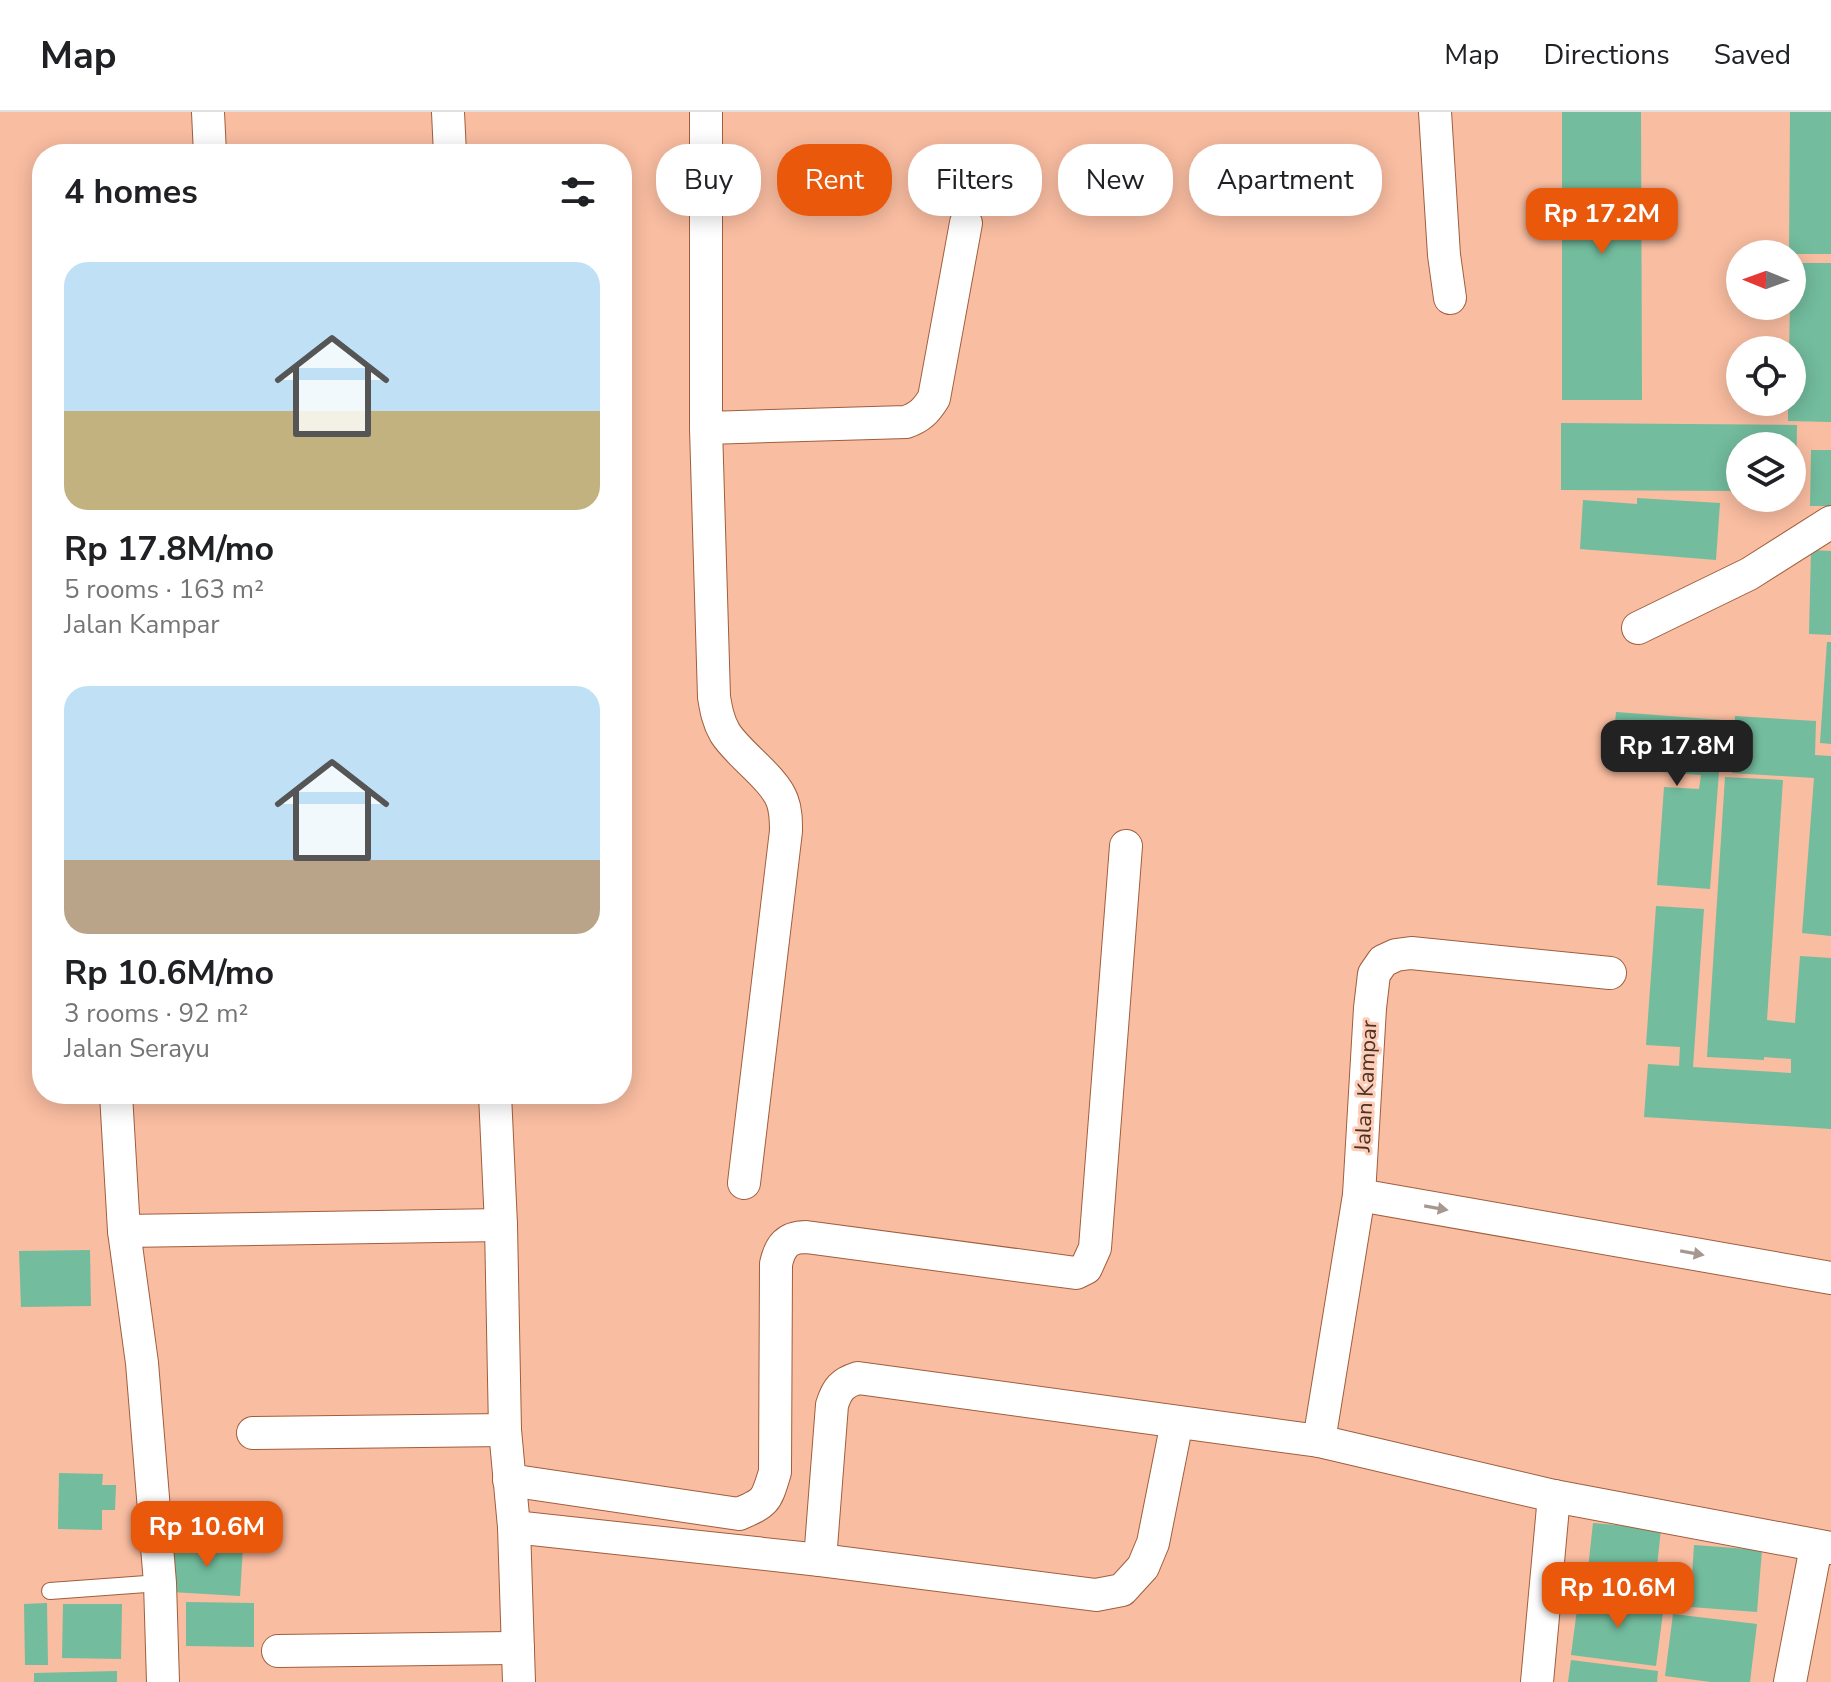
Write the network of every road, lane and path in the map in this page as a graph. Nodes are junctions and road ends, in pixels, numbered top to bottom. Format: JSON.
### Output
{"nodes":[{"id":1,"x":208,"y":112,"type":"edge"},
{"id":2,"x":448,"y":112,"type":"edge"},
{"id":3,"x":706,"y":112,"type":"edge"},
{"id":4,"x":1435,"y":112,"type":"edge"},
{"id":5,"x":210,"y":144,"type":"edge"},
{"id":6,"x":450,"y":144,"type":"edge"},
{"id":7,"x":966,"y":223,"type":"dead end"},
{"id":8,"x":1450,"y":298,"type":"dead end"},
{"id":9,"x":706,"y":428,"type":"junction"},
{"id":10,"x":1831,"y":522,"type":"edge"},
{"id":11,"x":1638,"y":628,"type":"dead end"},
{"id":12,"x":1126,"y":846,"type":"dead end"},
{"id":13,"x":1610,"y":973,"type":"dead end"},
{"id":14,"x":117,"y":1104,"type":"edge"},
{"id":15,"x":495,"y":1104,"type":"edge"},
{"id":16,"x":744,"y":1183,"type":"dead end"},
{"id":17,"x":1359,"y":1195,"type":"junction"},
{"id":18,"x":501,"y":1225,"type":"junction"},
{"id":19,"x":124,"y":1231,"type":"junction"},
{"id":20,"x":1831,"y":1278,"type":"edge"},
{"id":21,"x":1177,"y":1422,"type":"junction"},
{"id":22,"x":505,"y":1430,"type":"junction"},
{"id":23,"x":253,"y":1433,"type":"dead end"},
{"id":24,"x":1319,"y":1441,"type":"junction"},
{"id":25,"x":509,"y":1480,"type":"junction"},
{"id":26,"x":1554,"y":1496,"type":"junction"},
{"id":27,"x":514,"y":1527,"type":"junction"},
{"id":28,"x":1824,"y":1548,"type":"edge"},
{"id":29,"x":820,"y":1560,"type":"junction"},
{"id":30,"x":160,"y":1583,"type":"junction"},
{"id":31,"x":50,"y":1591,"type":"dead end"},
{"id":32,"x":518,"y":1648,"type":"junction"},
{"id":33,"x":278,"y":1651,"type":"dead end"},
{"id":34,"x":163,"y":1682,"type":"edge"},
{"id":35,"x":519,"y":1682,"type":"edge"},
{"id":36,"x":1537,"y":1682,"type":"edge"},
{"id":37,"x":1790,"y":1682,"type":"edge"}],
"edges":[{"from":1,"to":5,"type":"street"},
{"from":2,"to":6,"type":"street"},
{"from":3,"to":9,"type":"street"},
{"from":4,"to":8,"type":"street"},
{"from":7,"to":9,"type":"street"},
{"from":9,"to":16,"type":"street"},
{"from":10,"to":11,"type":"street"},
{"from":12,"to":25,"type":"street"},
{"from":13,"to":17,"type":"street","name":"Jalan Kampar"},
{"from":14,"to":19,"type":"street"},
{"from":15,"to":18,"type":"street"},
{"from":17,"to":20,"type":"street","one_way":true},
{"from":17,"to":24,"type":"street","name":"Jalan Kampar"},
{"from":18,"to":19,"type":"street"},
{"from":18,"to":22,"type":"street"},
{"from":19,"to":30,"type":"street"},
{"from":21,"to":24,"type":"street"},
{"from":21,"to":29,"type":"street"},
{"from":21,"to":29,"type":"street"},
{"from":22,"to":23,"type":"street"},
{"from":22,"to":25,"type":"street"},
{"from":24,"to":26,"type":"street"},
{"from":25,"to":27,"type":"street"},
{"from":26,"to":28,"type":"street"},
{"from":26,"to":36,"type":"street"},
{"from":27,"to":29,"type":"street"},
{"from":27,"to":32,"type":"street"},
{"from":28,"to":37,"type":"street"},
{"from":30,"to":31,"type":"lane"},
{"from":30,"to":34,"type":"street"},
{"from":32,"to":33,"type":"street"},
{"from":32,"to":35,"type":"street"}]}
